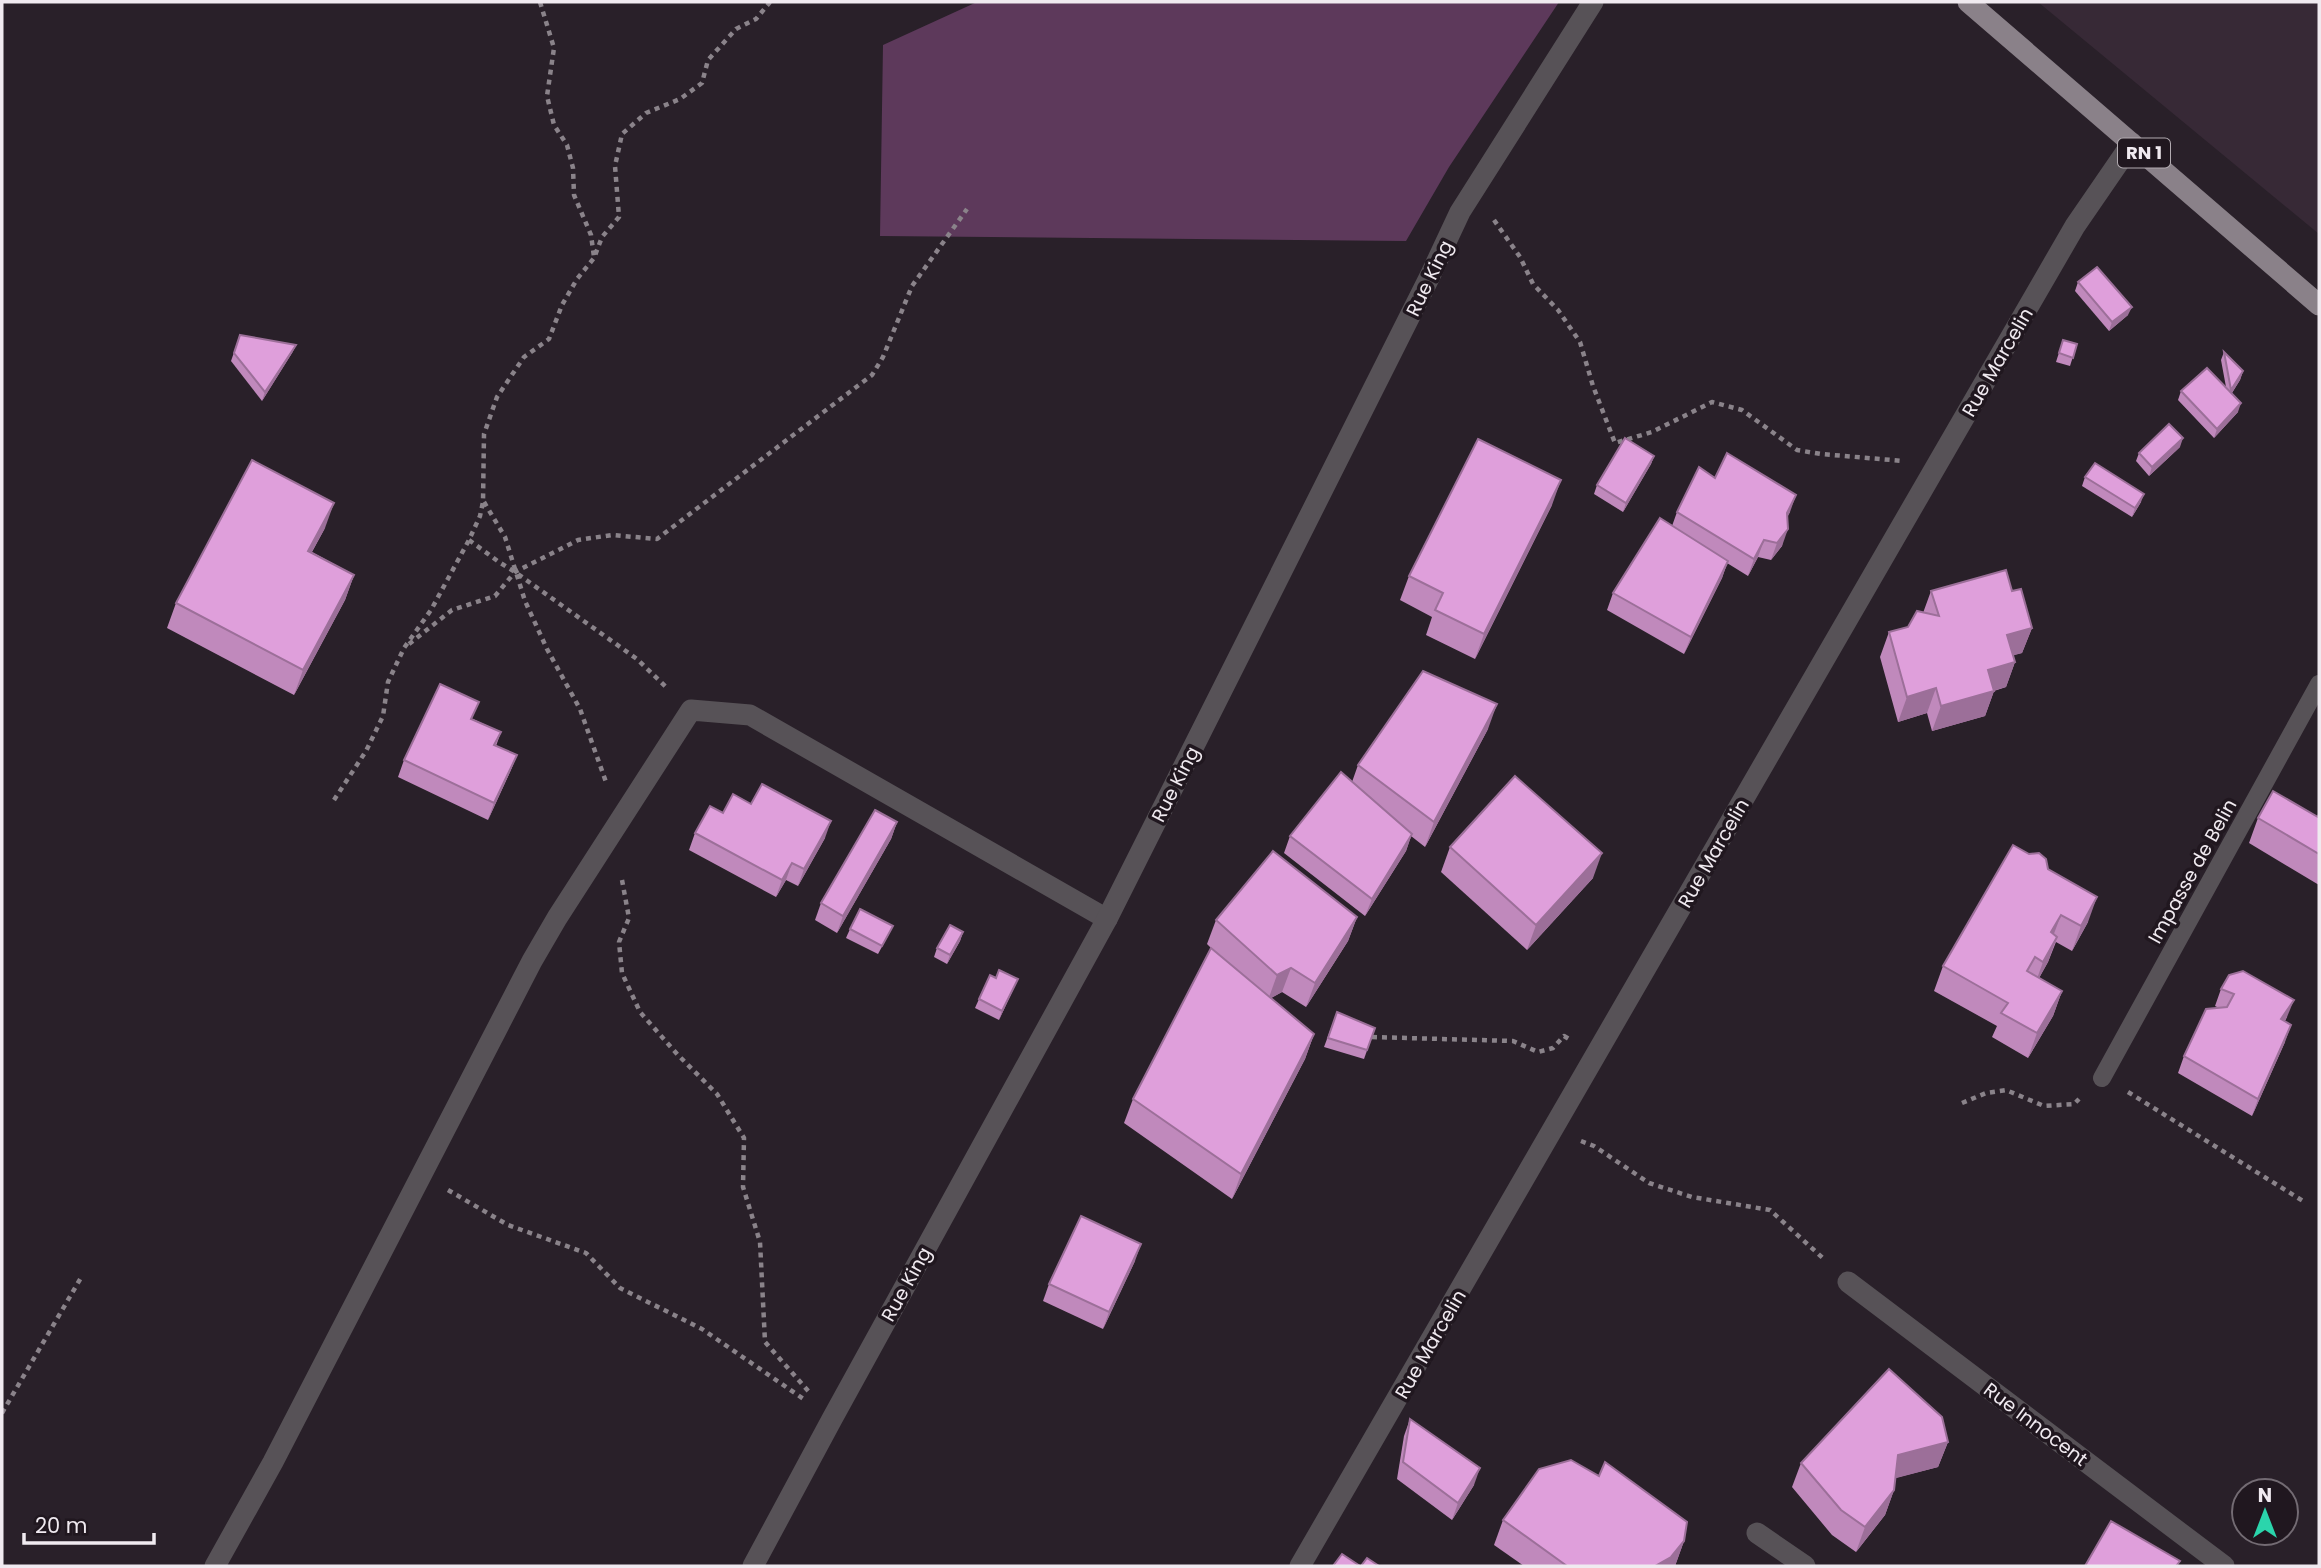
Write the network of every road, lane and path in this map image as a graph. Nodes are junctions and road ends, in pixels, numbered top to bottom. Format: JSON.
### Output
{"nodes":[{"id":1,"x":540,"y":2,"type":"edge"},
{"id":2,"x":770,"y":2,"type":"edge"},
{"id":3,"x":1593,"y":2,"type":"edge"},
{"id":4,"x":1968,"y":2,"type":"edge"},
{"id":5,"x":2132,"y":143,"type":"junction"},
{"id":6,"x":1474,"y":191,"type":"junction"},
{"id":7,"x":967,"y":209,"type":"dead end"},
{"id":8,"x":594,"y":258,"type":"junction"},
{"id":9,"x":2319,"y":304,"type":"edge"},
{"id":10,"x":1939,"y":461,"type":"junction"},
{"id":11,"x":483,"y":502,"type":"junction"},
{"id":12,"x":469,"y":540,"type":"junction"},
{"id":13,"x":515,"y":572,"type":"junction"},
{"id":14,"x":404,"y":648,"type":"junction"},
{"id":15,"x":2319,"y":684,"type":"edge"},
{"id":16,"x":691,"y":710,"type":"junction"},
{"id":17,"x":334,"y":800,"type":"dead end"},
{"id":18,"x":625,"y":812,"type":"junction"},
{"id":19,"x":609,"y":839,"type":"junction"},
{"id":20,"x":1107,"y":919,"type":"junction"},
{"id":21,"x":1372,"y":1037,"type":"edge"},
{"id":22,"x":1597,"y":1055,"type":"junction"},
{"id":23,"x":2102,"y":1078,"type":"junction"},
{"id":24,"x":1962,"y":1103,"type":"dead end"},
{"id":25,"x":1553,"y":1130,"type":"junction"},
{"id":26,"x":422,"y":1175,"type":"junction"},
{"id":27,"x":2302,"y":1201,"type":"dead end"},
{"id":28,"x":82,"y":1276,"type":"dead end"},
{"id":29,"x":1848,"y":1282,"type":"joint"},
{"id":30,"x":2,"y":1413,"type":"edge"},
{"id":31,"x":832,"y":1419,"type":"junction"},
{"id":32,"x":1758,"y":1533,"type":"dead end"},
{"id":33,"x":215,"y":1566,"type":"edge"},
{"id":34,"x":753,"y":1566,"type":"edge"},
{"id":35,"x":1300,"y":1566,"type":"edge"},
{"id":36,"x":1805,"y":1566,"type":"edge"},
{"id":37,"x":2224,"y":1566,"type":"edge"}],
"edges":[{"from":1,"to":8,"type":"path"},
{"from":2,"to":8,"type":"path"},
{"from":3,"to":6,"type":"street","name":"Rue King"},
{"from":4,"to":5,"type":"main road","number":"RN 1"},
{"from":5,"to":9,"type":"main road","number":"RN 1"},
{"from":5,"to":10,"type":"street","name":"Rue Marcelin"},
{"from":6,"to":10,"type":"path"},
{"from":6,"to":20,"type":"street","name":"Rue King"},
{"from":7,"to":13,"type":"path"},
{"from":8,"to":11,"type":"path"},
{"from":10,"to":22,"type":"street","name":"Rue Marcelin"},
{"from":11,"to":12,"type":"path"},
{"from":11,"to":13,"type":"path"},
{"from":12,"to":13,"type":"path"},
{"from":12,"to":14,"type":"path"},
{"from":13,"to":14,"type":"path"},
{"from":13,"to":16,"type":"path"},
{"from":13,"to":18,"type":"path"},
{"from":14,"to":17,"type":"path"},
{"from":15,"to":23,"type":"lane","name":"Impasse de Belin"},
{"from":16,"to":18,"type":"street"},
{"from":16,"to":20,"type":"street"},
{"from":18,"to":19,"type":"street"},
{"from":19,"to":26,"type":"street"},
{"from":19,"to":31,"type":"path"},
{"from":20,"to":31,"type":"street","name":"Rue King"},
{"from":21,"to":22,"type":"path"},
{"from":22,"to":25,"type":"street","name":"Rue Marcelin"},
{"from":23,"to":24,"type":"path"},
{"from":23,"to":27,"type":"path"},
{"from":25,"to":29,"type":"path"},
{"from":25,"to":35,"type":"street","name":"Rue Marcelin"},
{"from":26,"to":31,"type":"path"},
{"from":26,"to":33,"type":"street"},
{"from":28,"to":30,"type":"path"},
{"from":29,"to":37,"type":"street","name":"Rue Innocent"},
{"from":31,"to":34,"type":"street","name":"Rue King"},
{"from":32,"to":36,"type":"street"}]}
